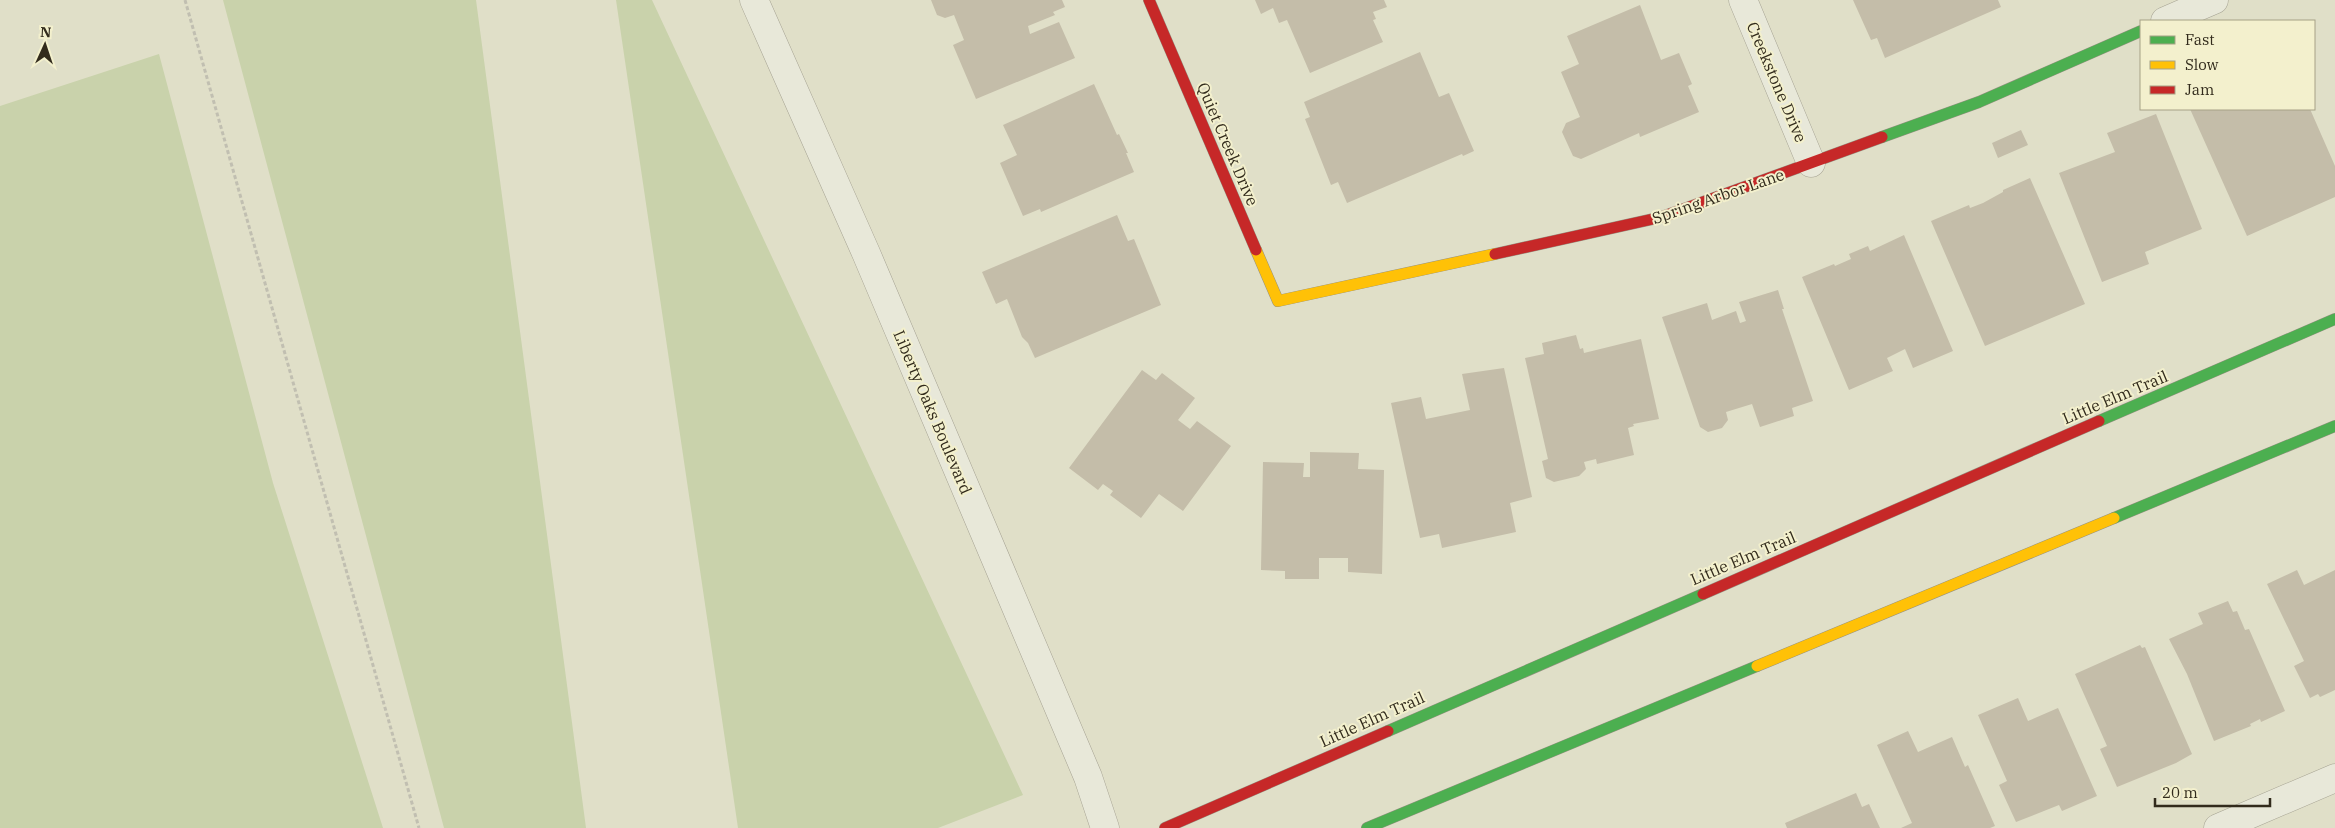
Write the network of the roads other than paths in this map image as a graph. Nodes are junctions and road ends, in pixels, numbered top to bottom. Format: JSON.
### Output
{"nodes":[{"id":1,"x":754,"y":0,"type":"edge"},
{"id":2,"x":1149,"y":0,"type":"edge"},
{"id":3,"x":1743,"y":0,"type":"edge"},
{"id":4,"x":2214,"y":0,"type":"edge"},
{"id":5,"x":2167,"y":20,"type":"edge"},
{"id":6,"x":2140,"y":32,"type":"edge"},
{"id":7,"x":1811,"y":163,"type":"junction"},
{"id":8,"x":1278,"y":301,"type":"joint"},
{"id":9,"x":2335,"y":319,"type":"edge"},
{"id":10,"x":2335,"y":426,"type":"edge"},
{"id":11,"x":2335,"y":778,"type":"edge"},
{"id":12,"x":1105,"y":828,"type":"edge"},
{"id":13,"x":1165,"y":828,"type":"edge"},
{"id":14,"x":1367,"y":828,"type":"edge"},
{"id":15,"x":2218,"y":828,"type":"edge"}],
"edges":[{"from":1,"to":12,"type":"street","name":"Liberty Oaks Boulevard"},
{"from":2,"to":8,"type":"street","name":"Quiet Creek Drive"},
{"from":3,"to":7,"type":"street","name":"Creekstone Drive"},
{"from":4,"to":5,"type":"street"},
{"from":6,"to":7,"type":"street","name":"Spring Arbor Lane"},
{"from":7,"to":8,"type":"street","name":"Spring Arbor Lane"},
{"from":9,"to":13,"type":"street","name":"Little Elm Trail"},
{"from":10,"to":14,"type":"street"},
{"from":11,"to":15,"type":"street"}]}
